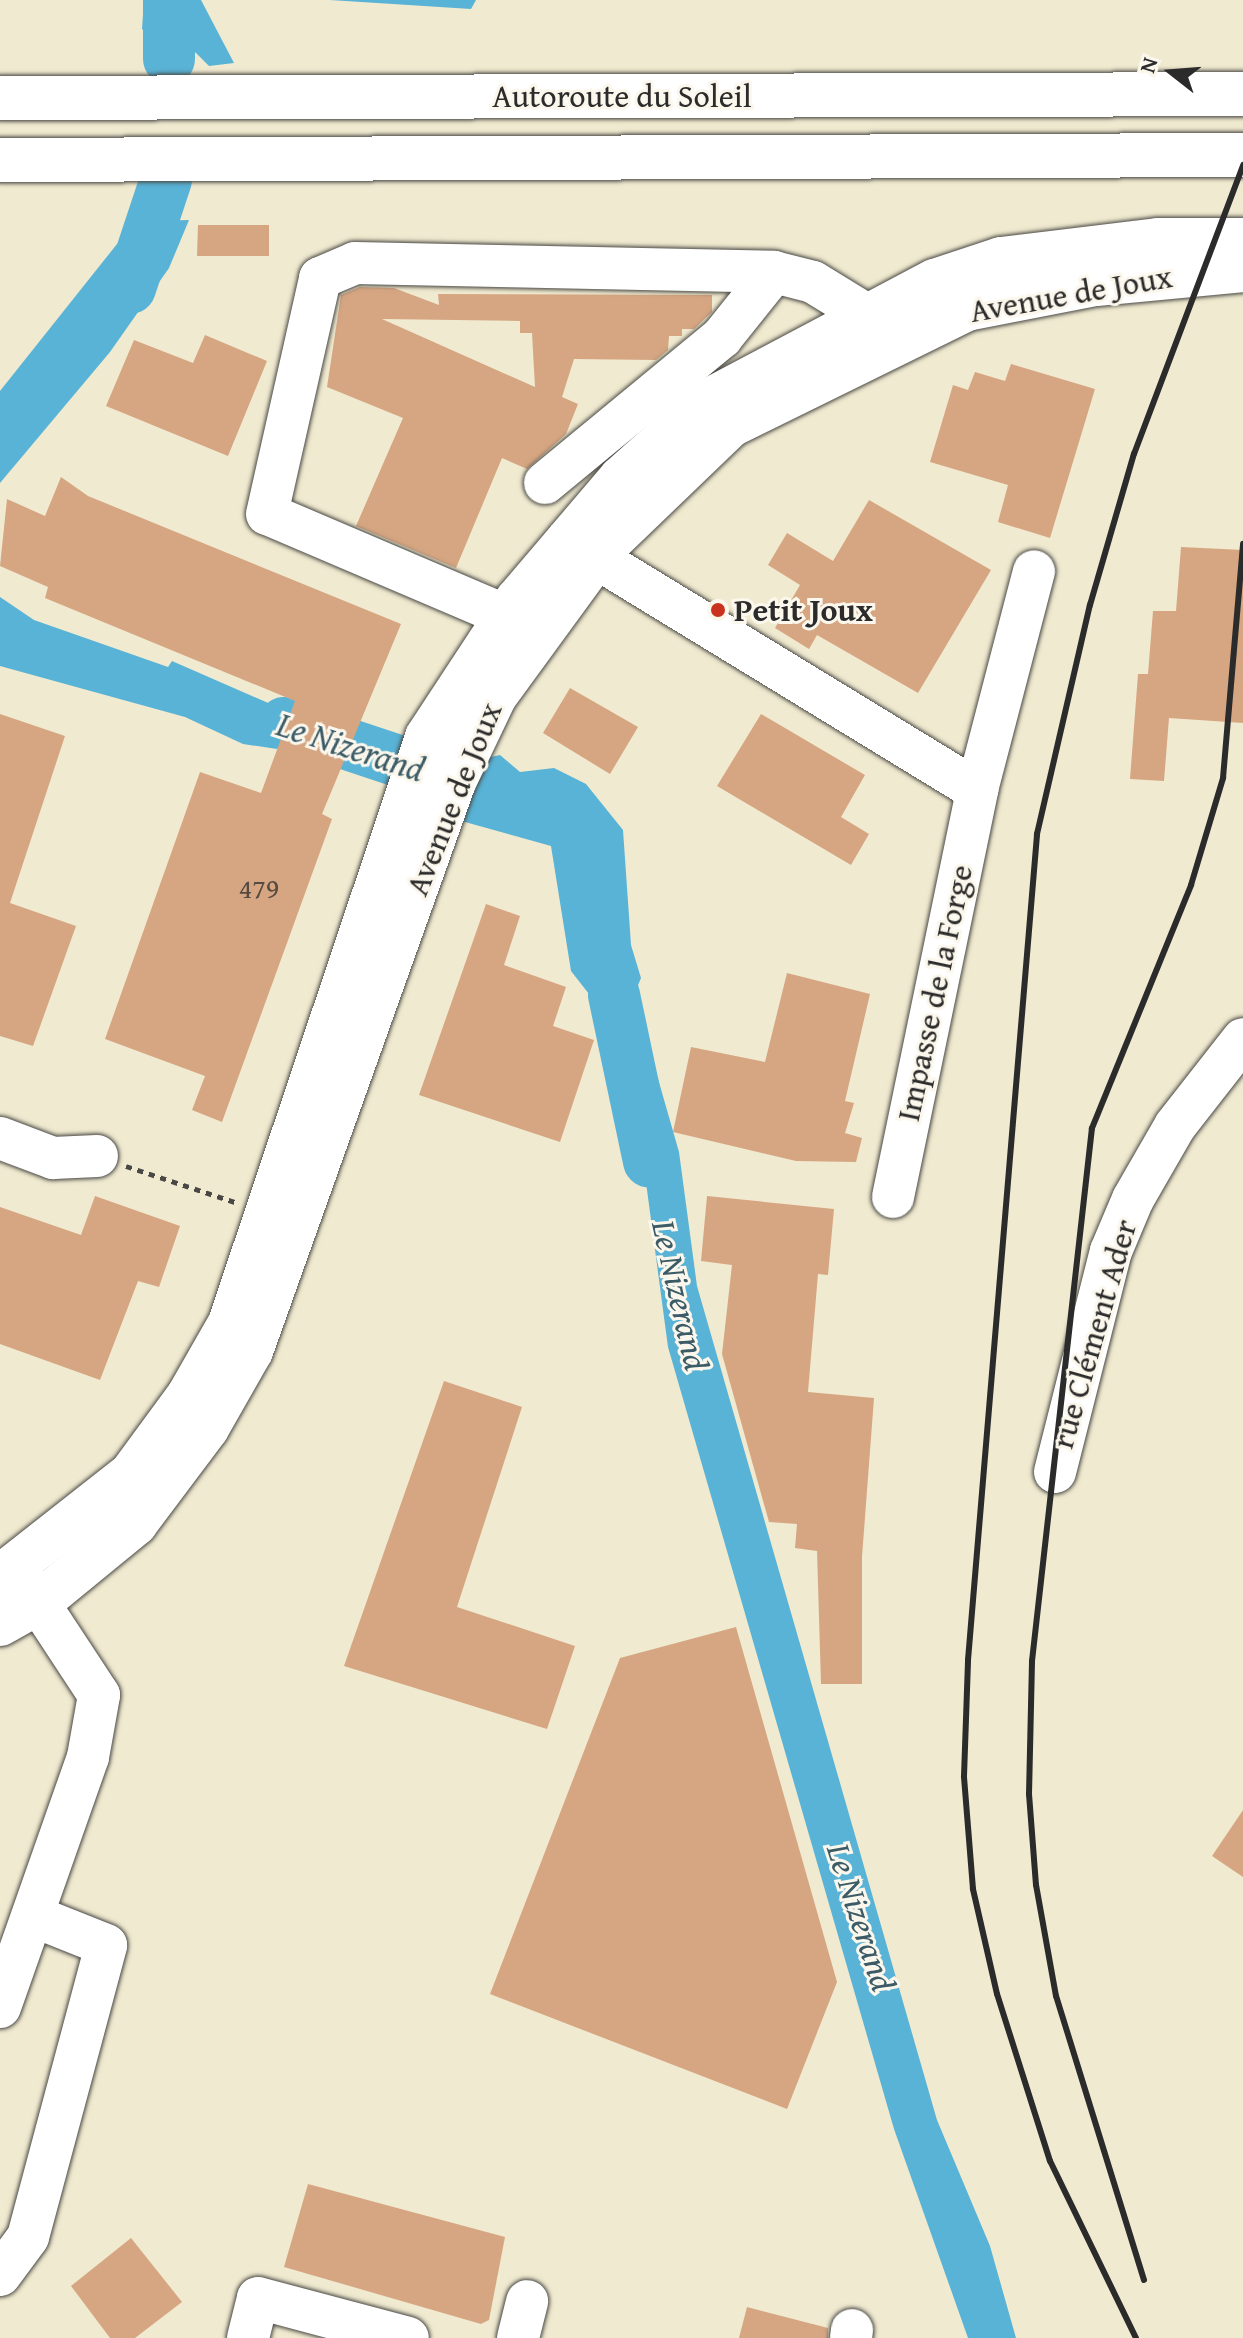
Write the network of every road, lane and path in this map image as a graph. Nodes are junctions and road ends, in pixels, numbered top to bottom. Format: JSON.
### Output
{"nodes":[{"id":1,"x":1243,"y":94,"type":"edge"},
{"id":2,"x":0,"y":98,"type":"edge"},
{"id":3,"x":1243,"y":155,"type":"edge"},
{"id":4,"x":0,"y":160,"type":"edge"},
{"id":5,"x":1243,"y":240,"type":"edge"},
{"id":6,"x":1243,"y":270,"type":"edge"},
{"id":7,"x":774,"y":272,"type":"junction"},
{"id":8,"x":874,"y":331,"type":"junction"},
{"id":9,"x":545,"y":483,"type":"dead end"},
{"id":10,"x":582,"y":548,"type":"junction"},
{"id":11,"x":1034,"y":571,"type":"dead end"},
{"id":12,"x":523,"y":622,"type":"junction"},
{"id":13,"x":977,"y":790,"type":"junction"},
{"id":14,"x":418,"y":821,"type":"junction"},
{"id":15,"x":1243,"y":1039,"type":"edge"},
{"id":16,"x":0,"y":1138,"type":"edge"},
{"id":17,"x":97,"y":1156,"type":"joint"},
{"id":18,"x":893,"y":1197,"type":"dead end"},
{"id":19,"x":266,"y":1212,"type":"junction"},
{"id":20,"x":1055,"y":1472,"type":"dead end"},
{"id":21,"x":19,"y":1582,"type":"edge"},
{"id":22,"x":0,"y":1624,"type":"edge"},
{"id":23,"x":33,"y":1916,"type":"junction"},
{"id":24,"x":0,"y":2007,"type":"edge"},
{"id":25,"x":0,"y":2275,"type":"edge"},
{"id":26,"x":248,"y":2338,"type":"edge"},
{"id":27,"x":408,"y":2338,"type":"edge"}],
"edges":[{"from":1,"to":2,"type":"main road","name":"Autoroute du Soleil"},
{"from":3,"to":4,"type":"main road","name":"Autoroute du Soleil"},
{"from":5,"to":8,"type":"main road","name":"Avenue de Joux"},
{"from":6,"to":8,"type":"main road","name":"Avenue de Joux"},
{"from":7,"to":8,"type":"street"},
{"from":7,"to":9,"type":"street"},
{"from":7,"to":12,"type":"street"},
{"from":8,"to":10,"type":"main road","name":"Avenue de Joux"},
{"from":10,"to":12,"type":"main road","name":"Avenue de Joux"},
{"from":10,"to":13,"type":"street"},
{"from":11,"to":13,"type":"street","name":"Impasse de la Forge"},
{"from":12,"to":14,"type":"main road","name":"Avenue de Joux"},
{"from":12,"to":14,"type":"main road","name":"Avenue de Joux"},
{"from":13,"to":18,"type":"street","name":"Impasse de la Forge"},
{"from":14,"to":19,"type":"main road","name":"Avenue de Joux"},
{"from":14,"to":21,"type":"main road","name":"Avenue de Joux"},
{"from":15,"to":20,"type":"street","name":"rue Clément Ader"},
{"from":16,"to":17,"type":"street"},
{"from":17,"to":19,"type":"path"},
{"from":19,"to":21,"type":"main road","name":"Avenue de Joux"},
{"from":21,"to":22,"type":"main road","name":"Avenue de Joux"},
{"from":21,"to":23,"type":"street"},
{"from":23,"to":24,"type":"street"},
{"from":23,"to":25,"type":"street"},
{"from":26,"to":27,"type":"street"}]}
